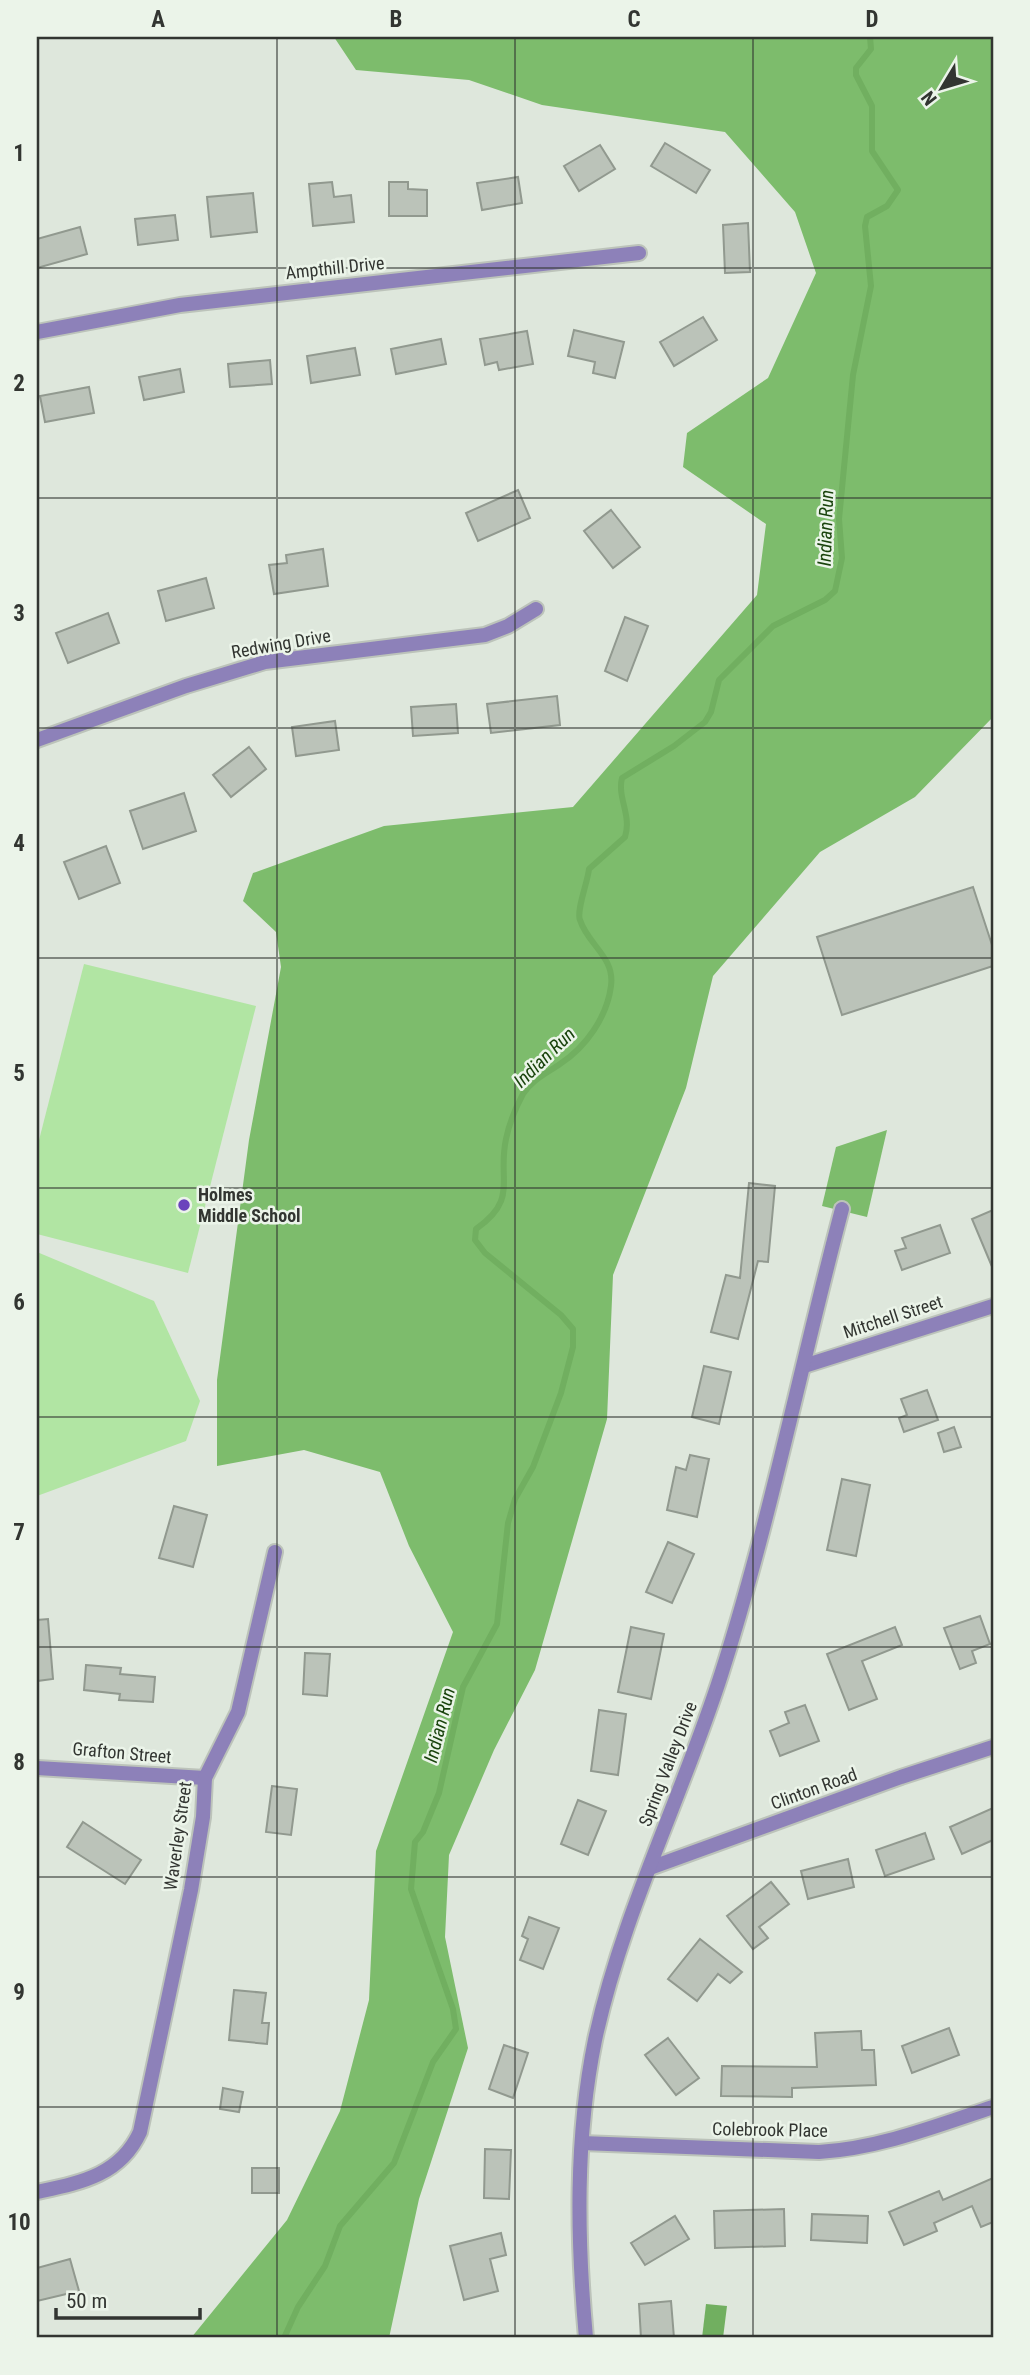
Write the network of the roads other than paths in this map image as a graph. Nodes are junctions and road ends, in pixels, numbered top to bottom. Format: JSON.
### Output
{"nodes":[{"id":1,"x":639,"y":253,"type":"dead end"},
{"id":2,"x":37,"y":331,"type":"edge"},
{"id":3,"x":536,"y":609,"type":"dead end"},
{"id":4,"x":37,"y":740,"type":"edge"},
{"id":5,"x":842,"y":1209,"type":"dead end"},
{"id":6,"x":993,"y":1306,"type":"edge"},
{"id":7,"x":804,"y":1366,"type":"junction"},
{"id":8,"x":275,"y":1552,"type":"dead end"},
{"id":9,"x":993,"y":1747,"type":"edge"},
{"id":10,"x":37,"y":1768,"type":"edge"},
{"id":11,"x":205,"y":1778,"type":"junction"},
{"id":12,"x":650,"y":1868,"type":"junction"},
{"id":13,"x":993,"y":2107,"type":"edge"},
{"id":14,"x":582,"y":2143,"type":"junction"},
{"id":15,"x":37,"y":2192,"type":"edge"},
{"id":16,"x":586,"y":2338,"type":"edge"}],
"edges":[{"from":1,"to":2,"type":"street","name":"Ampthill Drive"},
{"from":3,"to":4,"type":"street","name":"Redwing Drive"},
{"from":5,"to":7,"type":"street","name":"Spring Valley Drive"},
{"from":6,"to":7,"type":"street","name":"Mitchell Street"},
{"from":7,"to":12,"type":"street","name":"Spring Valley Drive"},
{"from":8,"to":11,"type":"street","name":"Waverley Street"},
{"from":9,"to":12,"type":"street","name":"Clinton Road"},
{"from":10,"to":11,"type":"street","name":"Grafton Street"},
{"from":11,"to":15,"type":"street","name":"Waverley Street"},
{"from":12,"to":14,"type":"street","name":"Spring Valley Drive"},
{"from":13,"to":14,"type":"street","name":"Colebrook Place"},
{"from":14,"to":16,"type":"street","name":"Spring Valley Drive"}]}
